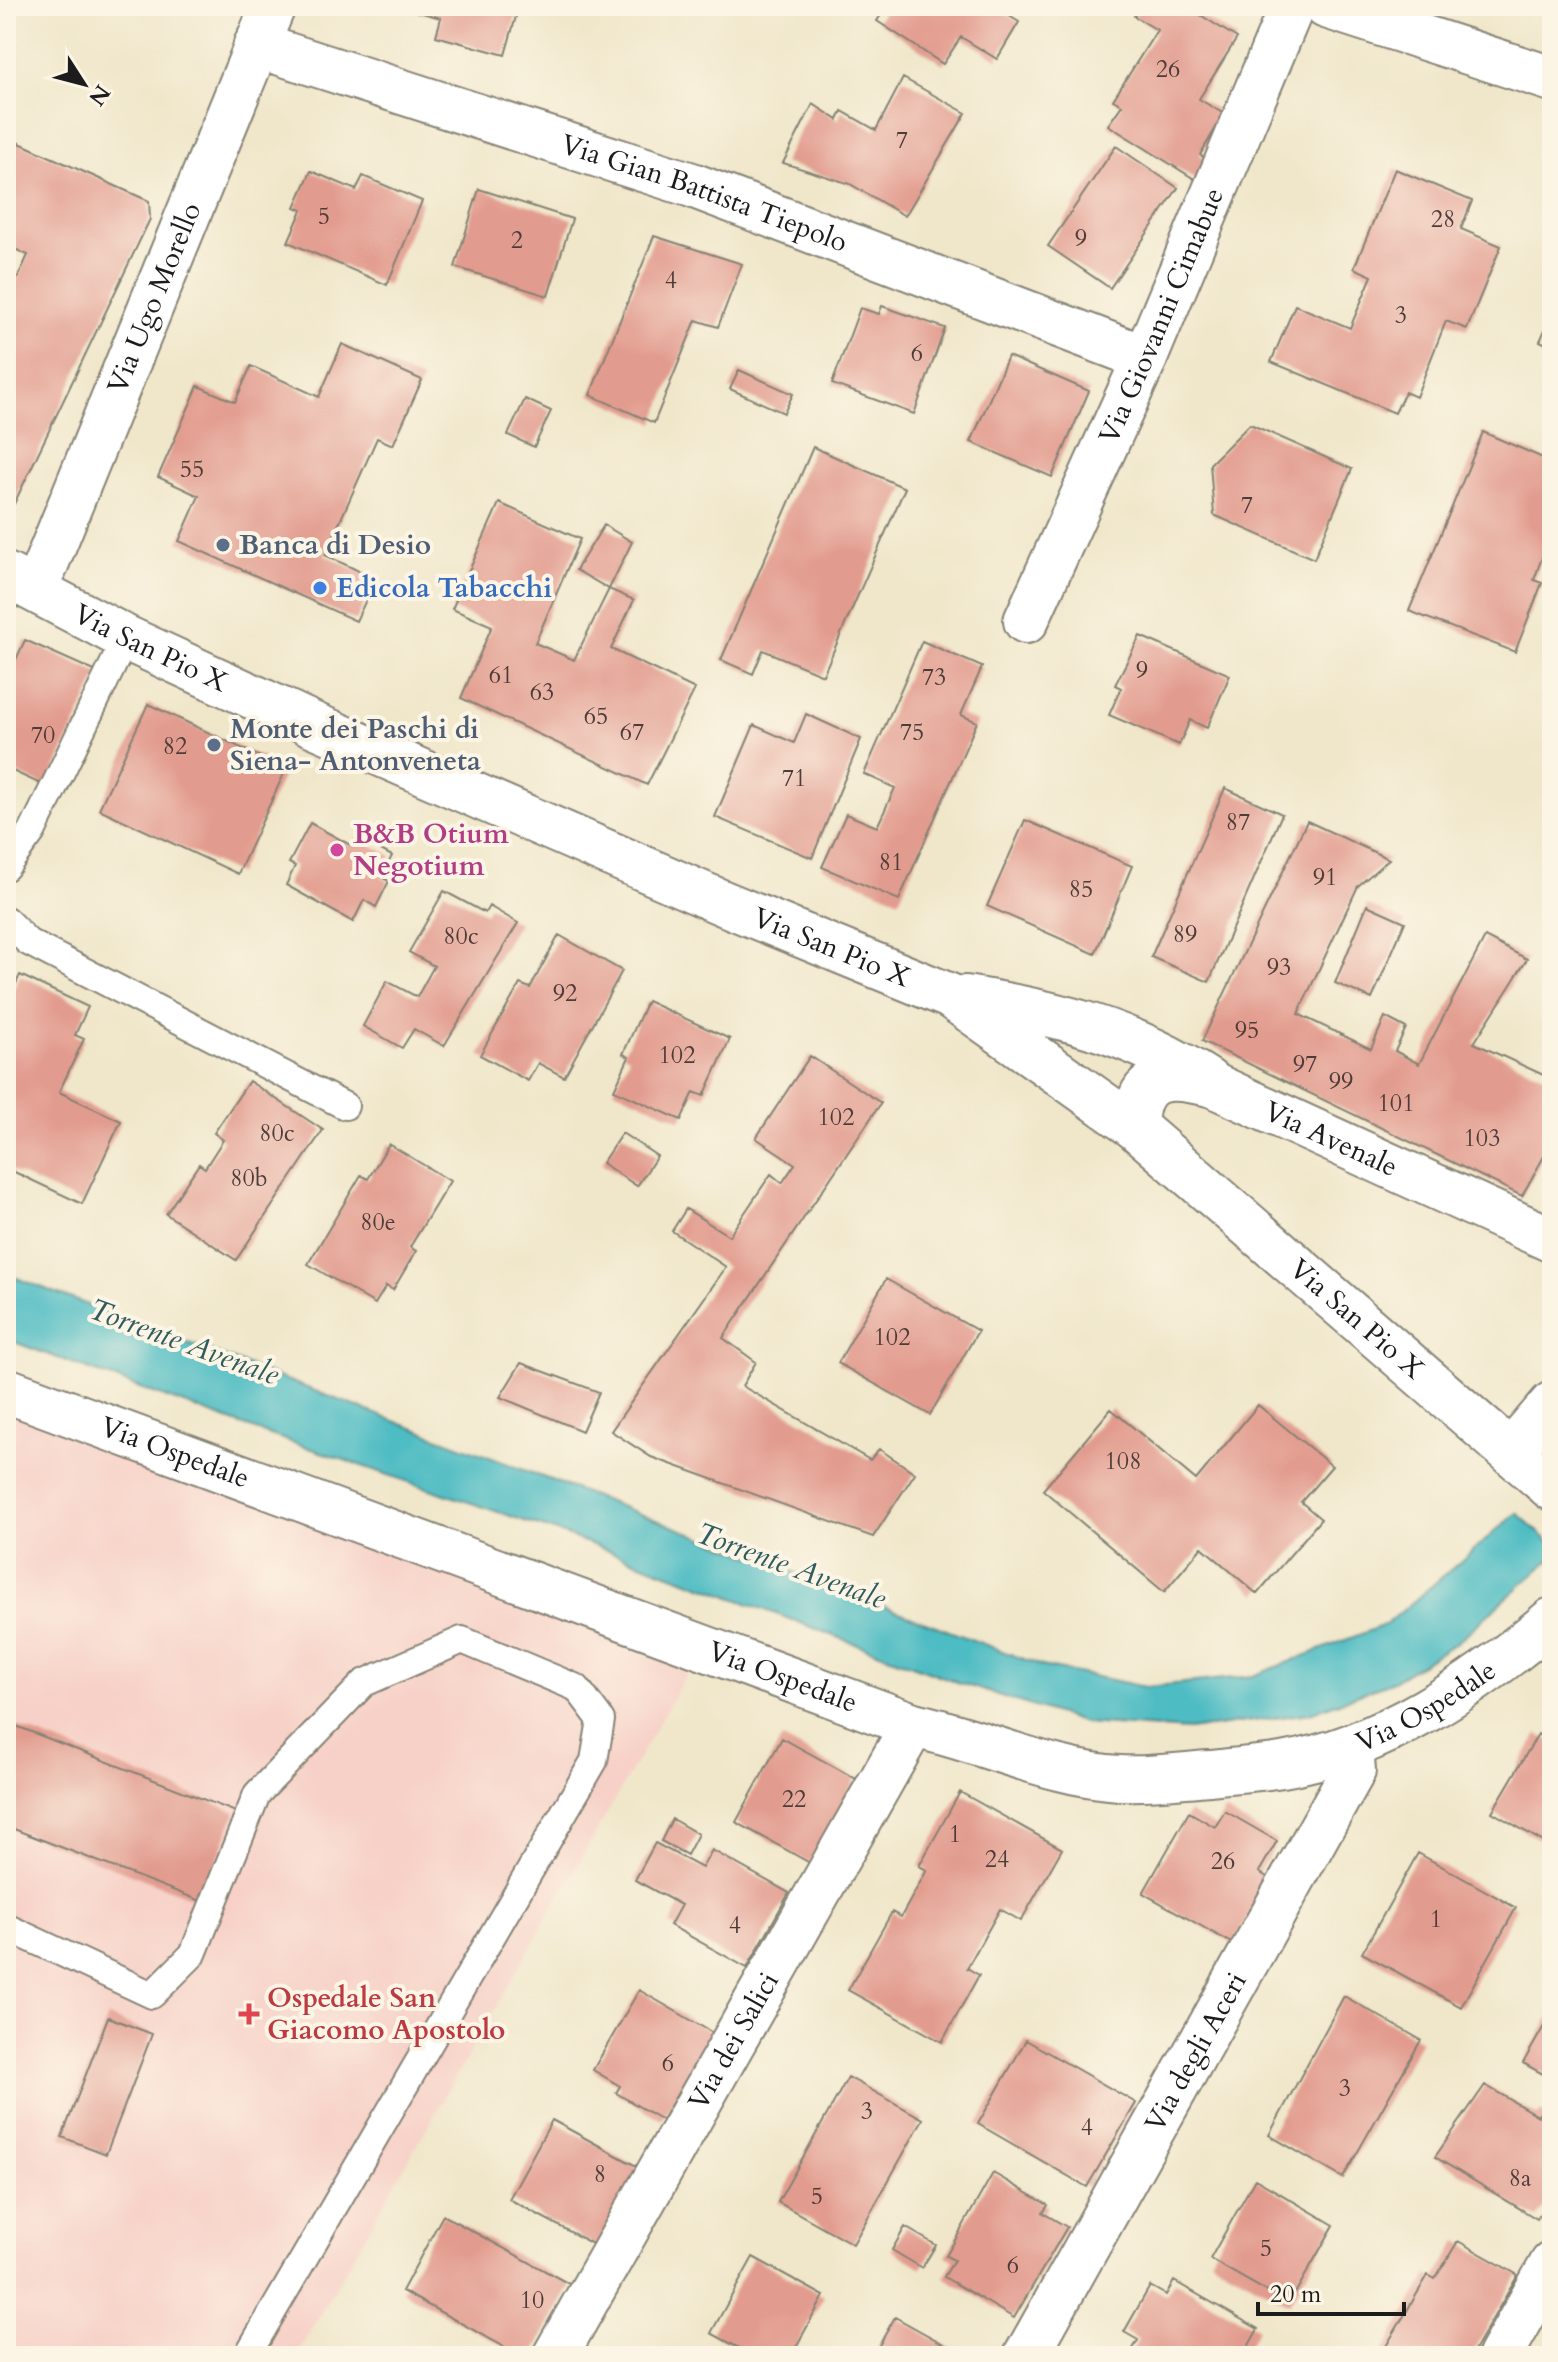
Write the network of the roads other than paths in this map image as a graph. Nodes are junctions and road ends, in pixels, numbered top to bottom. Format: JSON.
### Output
{"nodes":[{"id":1,"x":1292,"y":6,"type":"edge"},
{"id":2,"x":1326,"y":6,"type":"edge"},
{"id":3,"x":264,"y":26,"type":"edge"},
{"id":4,"x":1552,"y":79,"type":"edge"},
{"id":5,"x":1145,"y":358,"type":"junction"},
{"id":6,"x":21,"y":582,"type":"edge"},
{"id":7,"x":1026,"y":621,"type":"dead end"},
{"id":8,"x":126,"y":638,"type":"junction"},
{"id":9,"x":6,"y":867,"type":"edge"},
{"id":10,"x":6,"y":920,"type":"edge"},
{"id":11,"x":950,"y":996,"type":"junction"},
{"id":12,"x":1213,"y":1085,"type":"junction"},
{"id":13,"x":345,"y":1106,"type":"dead end"},
{"id":14,"x":1135,"y":1127,"type":"junction"},
{"id":15,"x":1552,"y":1240,"type":"edge"},
{"id":16,"x":6,"y":1390,"type":"edge"},
{"id":17,"x":1552,"y":1404,"type":"edge"},
{"id":18,"x":1512,"y":1451,"type":"junction"},
{"id":19,"x":1548,"y":1484,"type":"edge"},
{"id":20,"x":1552,"y":1620,"type":"edge"},
{"id":21,"x":913,"y":1725,"type":"junction"},
{"id":22,"x":1351,"y":1747,"type":"junction"},
{"id":23,"x":6,"y":1927,"type":"edge"},
{"id":24,"x":1552,"y":2264,"type":"edge"},
{"id":25,"x":247,"y":2356,"type":"edge"},
{"id":26,"x":555,"y":2356,"type":"edge"},
{"id":27,"x":1026,"y":2356,"type":"edge"},
{"id":28,"x":1500,"y":2356,"type":"edge"}],
"edges":[{"from":1,"to":5,"type":"street","name":"Via Giovanni Cimabue"},
{"from":2,"to":4,"type":"street"},
{"from":3,"to":5,"type":"street","name":"Via Gian Battista Tiepolo"},
{"from":3,"to":6,"type":"street","name":"Via Ugo Morello"},
{"from":5,"to":7,"type":"street","name":"Via Giovanni Cimabue"},
{"from":6,"to":8,"type":"street","name":"Via San Pio X"},
{"from":8,"to":9,"type":"lane"},
{"from":8,"to":11,"type":"street","name":"Via San Pio X"},
{"from":10,"to":13,"type":"lane"},
{"from":11,"to":12,"type":"street"},
{"from":11,"to":14,"type":"street","name":"Via San Pio X"},
{"from":12,"to":14,"type":"street","name":"Via Avenale"},
{"from":12,"to":15,"type":"street","name":"Via Avenale"},
{"from":14,"to":18,"type":"street","name":"Via San Pio X"},
{"from":16,"to":21,"type":"street","name":"Via Ospedale"},
{"from":17,"to":18,"type":"street"},
{"from":18,"to":19,"type":"street","name":"Via San Pio X"},
{"from":20,"to":22,"type":"street","name":"Via Ospedale"},
{"from":21,"to":22,"type":"street","name":"Via Ospedale"},
{"from":21,"to":26,"type":"street","name":"Via dei Salici"},
{"from":22,"to":27,"type":"street","name":"Via degli Aceri"},
{"from":23,"to":25,"type":"lane"},
{"from":24,"to":28,"type":"street"}]}
